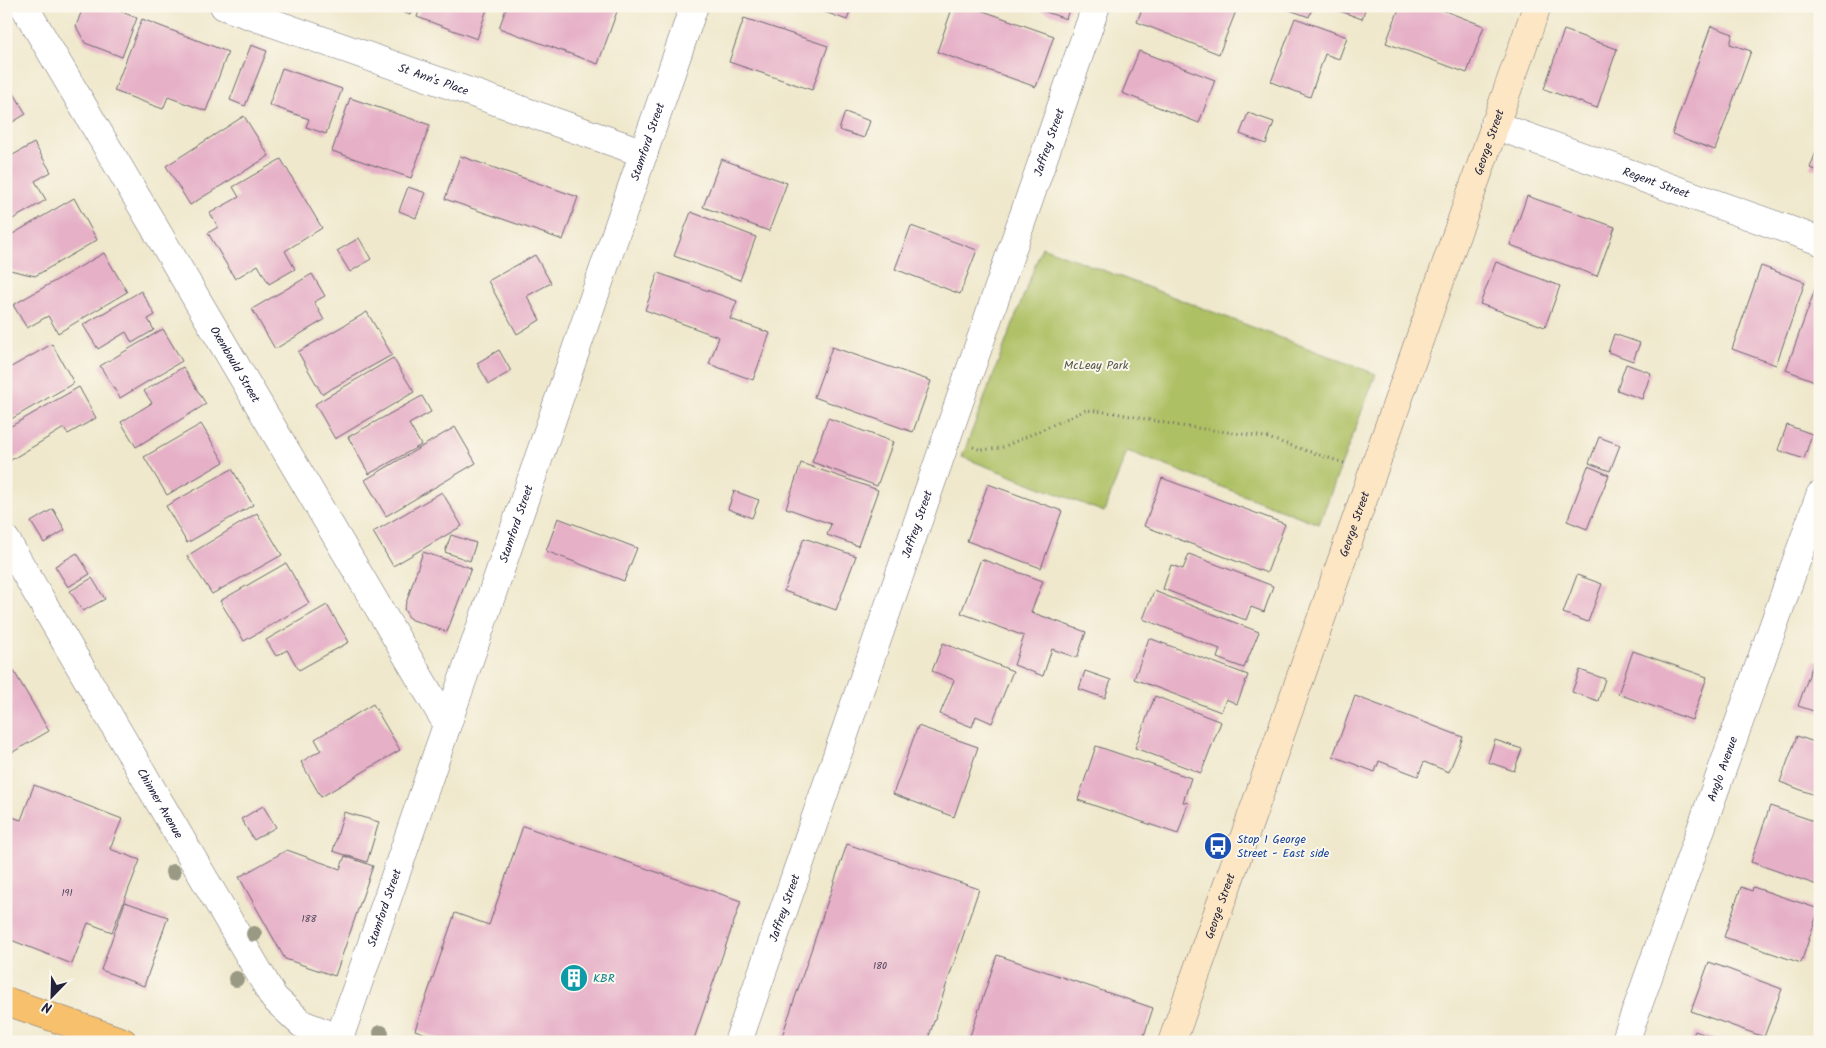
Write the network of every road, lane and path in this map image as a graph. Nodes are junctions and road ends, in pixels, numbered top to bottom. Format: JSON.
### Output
{"nodes":[{"id":1,"x":24,"y":6,"type":"edge"},
{"id":2,"x":224,"y":6,"type":"edge"},
{"id":3,"x":694,"y":6,"type":"edge"},
{"id":4,"x":1096,"y":6,"type":"edge"},
{"id":5,"x":1537,"y":6,"type":"edge"},
{"id":6,"x":1494,"y":125,"type":"junction"},
{"id":7,"x":644,"y":152,"type":"junction"},
{"id":8,"x":1820,"y":241,"type":"edge"},
{"id":9,"x":947,"y":438,"type":"junction"},
{"id":10,"x":1374,"y":473,"type":"junction"},
{"id":11,"x":1820,"y":495,"type":"edge"},
{"id":12,"x":6,"y":540,"type":"edge"},
{"id":13,"x":447,"y":724,"type":"junction"},
{"id":14,"x":6,"y":1001,"type":"edge"},
{"id":15,"x":338,"y":1040,"type":"edge"},
{"id":16,"x":123,"y":1042,"type":"edge"},
{"id":17,"x":738,"y":1042,"type":"edge"},
{"id":18,"x":1172,"y":1042,"type":"edge"},
{"id":19,"x":1625,"y":1042,"type":"edge"}],
"edges":[{"from":1,"to":13,"type":"street","name":"Oxenbould Street"},
{"from":2,"to":7,"type":"street","name":"St Ann's Place"},
{"from":3,"to":7,"type":"street","name":"Stamford Street"},
{"from":4,"to":9,"type":"street","name":"Jaffrey Street"},
{"from":5,"to":6,"type":"street","name":"George Street"},
{"from":6,"to":8,"type":"street","name":"Regent Street"},
{"from":6,"to":10,"type":"street","name":"George Street"},
{"from":7,"to":13,"type":"street","name":"Stamford Street"},
{"from":9,"to":10,"type":"path"},
{"from":9,"to":17,"type":"street","name":"Jaffrey Street"},
{"from":10,"to":18,"type":"street","name":"George Street"},
{"from":11,"to":19,"type":"street","name":"Anglo Avenue"},
{"from":12,"to":15,"type":"street","name":"Chinner Avenue"},
{"from":13,"to":15,"type":"street","name":"Stamford Street"},
{"from":14,"to":16,"type":"highway"}]}
